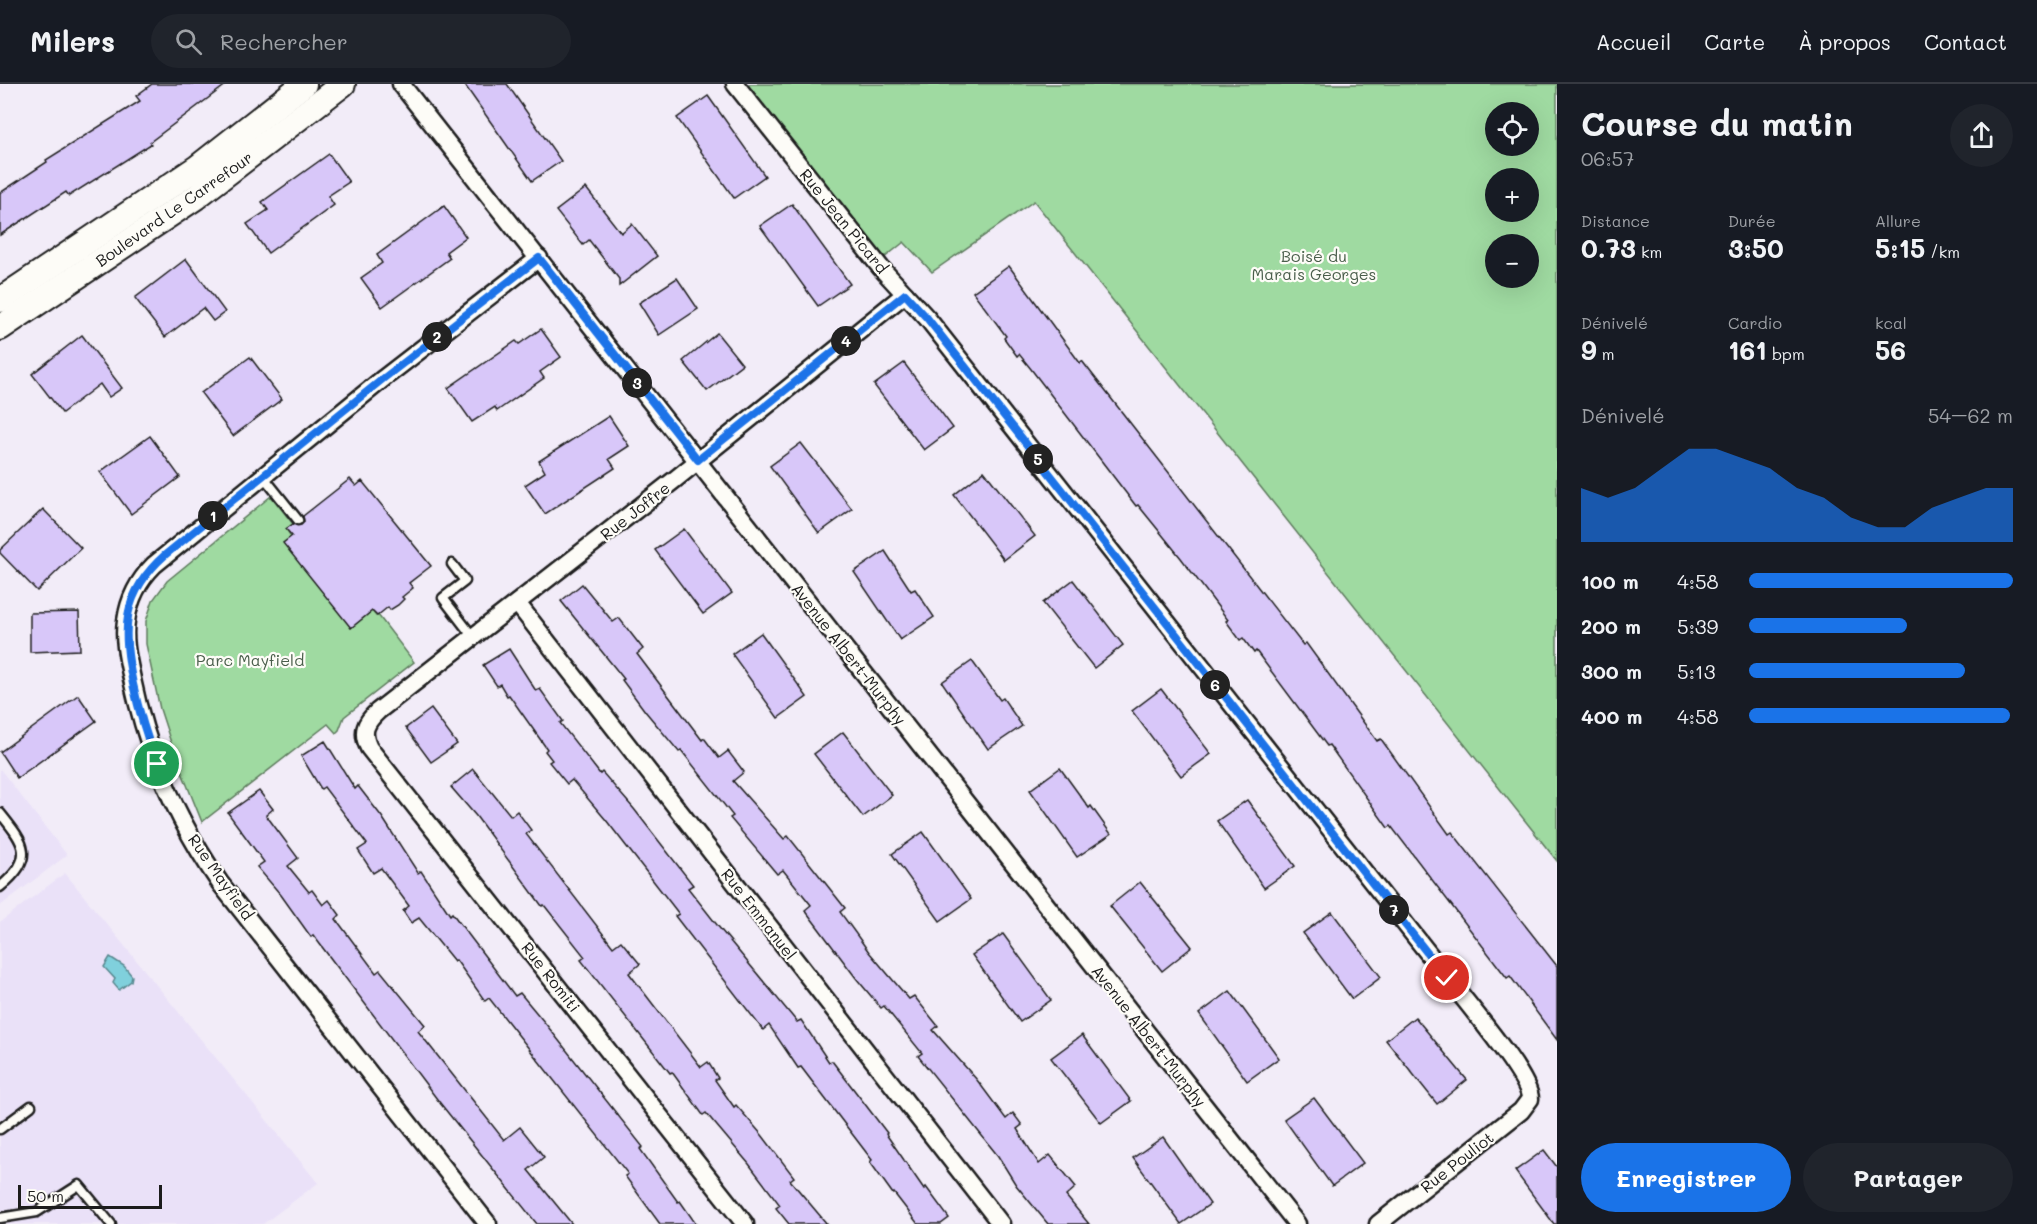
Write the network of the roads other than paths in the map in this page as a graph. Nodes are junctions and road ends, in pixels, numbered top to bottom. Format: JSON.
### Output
{"nodes":[{"id":1,"x":304,"y":84,"type":"edge"},
{"id":2,"x":343,"y":84,"type":"edge"},
{"id":3,"x":401,"y":84,"type":"edge"},
{"id":4,"x":735,"y":84,"type":"edge"},
{"id":5,"x":539,"y":258,"type":"junction"},
{"id":6,"x":905,"y":294,"type":"junction"},
{"id":7,"x":0,"y":300,"type":"edge"},
{"id":8,"x":0,"y":328,"type":"edge"},
{"id":9,"x":698,"y":460,"type":"junction"},
{"id":10,"x":264,"y":476,"type":"junction"},
{"id":11,"x":298,"y":520,"type":"dead end"},
{"id":12,"x":452,"y":564,"type":"dead end"},
{"id":13,"x":517,"y":603,"type":"junction"},
{"id":14,"x":473,"y":638,"type":"junction"},
{"id":15,"x":365,"y":727,"type":"joint"},
{"id":16,"x":0,"y":813,"type":"edge"},
{"id":17,"x":0,"y":887,"type":"edge"},
{"id":18,"x":1530,"y":1095,"type":"joint"},
{"id":19,"x":31,"y":1106,"type":"dead end"},
{"id":20,"x":0,"y":1130,"type":"edge"},
{"id":21,"x":0,"y":1218,"type":"edge"},
{"id":22,"x":111,"y":1224,"type":"edge"},
{"id":23,"x":488,"y":1224,"type":"edge"},
{"id":24,"x":745,"y":1224,"type":"edge"},
{"id":25,"x":1001,"y":1224,"type":"edge"},
{"id":26,"x":1297,"y":1224,"type":"edge"},
{"id":27,"x":1378,"y":1224,"type":"edge"}],
"edges":[{"from":1,"to":7,"type":"street","name":"Boulevard Le Carrefour"},
{"from":2,"to":8,"type":"street","name":"Boulevard Le Carrefour"},
{"from":3,"to":5,"type":"street","name":"Avenue Albert-Murphy"},
{"from":4,"to":6,"type":"street","name":"Rue Jean Picard"},
{"from":5,"to":9,"type":"street","name":"Avenue Albert-Murphy"},
{"from":5,"to":10,"type":"street","name":"Rue Mayfield"},
{"from":6,"to":9,"type":"street","name":"Rue Joffre"},
{"from":6,"to":18,"type":"street","name":"Rue Jean Picard"},
{"from":9,"to":13,"type":"street","name":"Rue Joffre"},
{"from":9,"to":26,"type":"street","name":"Avenue Albert-Murphy"},
{"from":10,"to":11,"type":"lane"},
{"from":10,"to":23,"type":"street","name":"Rue Mayfield"},
{"from":12,"to":14,"type":"lane"},
{"from":13,"to":14,"type":"street","name":"Rue Joffre"},
{"from":13,"to":25,"type":"street","name":"Rue Emmanuel"},
{"from":14,"to":15,"type":"street","name":"Rue Joffre"},
{"from":15,"to":24,"type":"street","name":"Rue Romiti"},
{"from":16,"to":17,"type":"lane"},
{"from":18,"to":27,"type":"street","name":"Rue Pouliot"},
{"from":19,"to":20,"type":"lane"},
{"from":21,"to":22,"type":"lane"}]}
